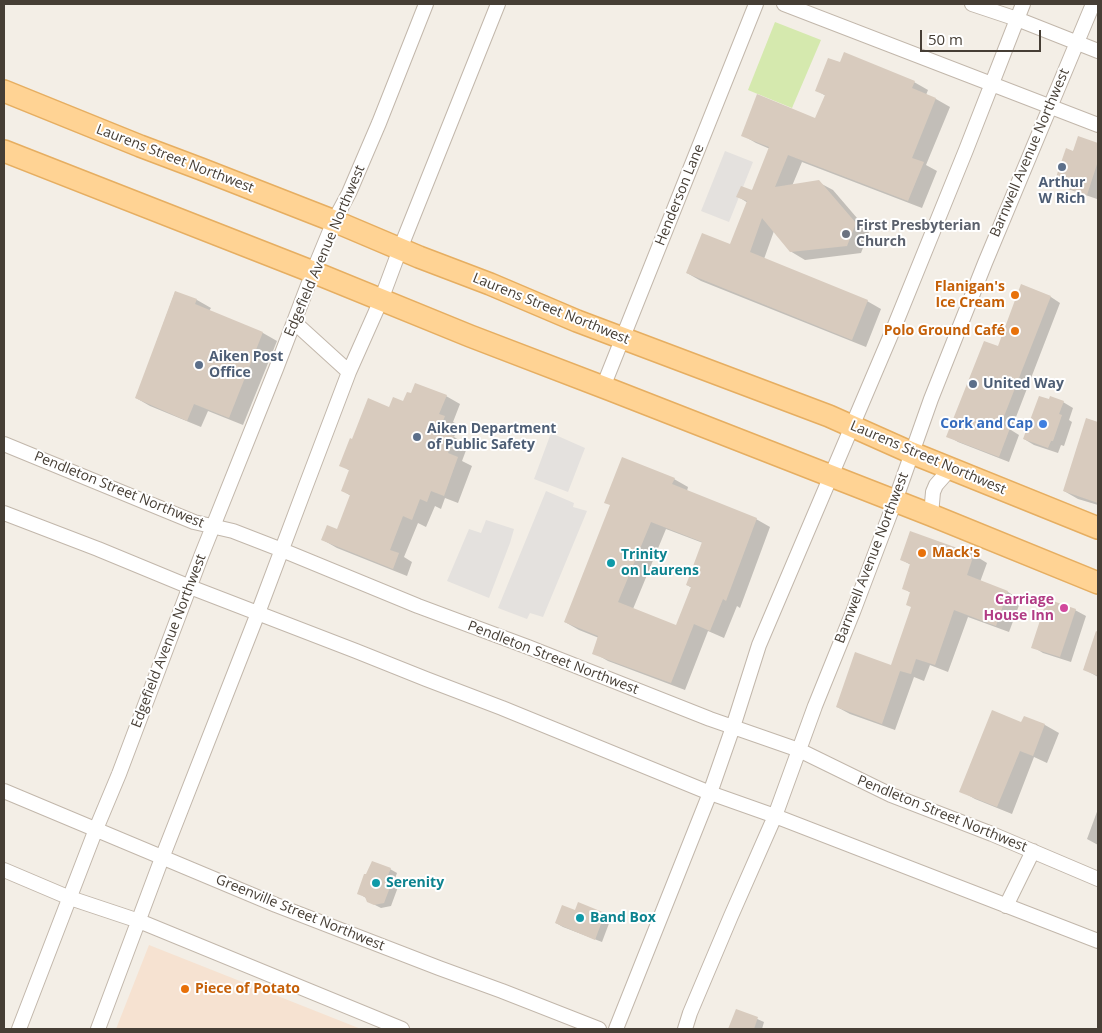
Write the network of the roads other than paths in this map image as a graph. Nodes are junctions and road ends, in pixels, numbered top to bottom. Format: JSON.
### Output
{"nodes":[{"id":1,"x":426,"y":4,"type":"edge"},
{"id":2,"x":498,"y":4,"type":"edge"},
{"id":3,"x":756,"y":4,"type":"edge"},
{"id":4,"x":784,"y":4,"type":"edge"},
{"id":5,"x":972,"y":4,"type":"edge"},
{"id":6,"x":1023,"y":4,"type":"edge"},
{"id":7,"x":1093,"y":4,"type":"edge"},
{"id":8,"x":1017,"y":19,"type":"junction"},
{"id":9,"x":1077,"y":43,"type":"junction"},
{"id":10,"x":1098,"y":51,"type":"edge"},
{"id":11,"x":991,"y":84,"type":"junction"},
{"id":12,"x":4,"y":91,"type":"edge"},
{"id":13,"x":1050,"y":106,"type":"junction"},
{"id":14,"x":1098,"y":125,"type":"edge"},
{"id":15,"x":4,"y":151,"type":"edge"},
{"id":16,"x":334,"y":221,"type":"junction"},
{"id":17,"x":400,"y":249,"type":"junction"},
{"id":18,"x":313,"y":272,"type":"junction"},
{"id":19,"x":381,"y":300,"type":"junction"},
{"id":20,"x":294,"y":322,"type":"junction"},
{"id":21,"x":623,"y":338,"type":"junction"},
{"id":22,"x":350,"y":372,"type":"junction"},
{"id":23,"x":603,"y":387,"type":"junction"},
{"id":24,"x":851,"y":426,"type":"junction"},
{"id":25,"x":4,"y":444,"type":"edge"},
{"id":26,"x":912,"y":453,"type":"junction"},
{"id":27,"x":951,"y":468,"type":"junction"},
{"id":28,"x":830,"y":476,"type":"junction"},
{"id":29,"x":895,"y":501,"type":"junction"},
{"id":30,"x":4,"y":513,"type":"edge"},
{"id":31,"x":931,"y":515,"type":"junction"},
{"id":32,"x":213,"y":526,"type":"junction"},
{"id":33,"x":1098,"y":528,"type":"edge"},
{"id":34,"x":282,"y":550,"type":"junction"},
{"id":35,"x":1098,"y":583,"type":"edge"},
{"id":36,"x":190,"y":587,"type":"junction"},
{"id":37,"x":258,"y":613,"type":"junction"},
{"id":38,"x":733,"y":727,"type":"junction"},
{"id":39,"x":799,"y":750,"type":"junction"},
{"id":40,"x":4,"y":791,"type":"edge"},
{"id":41,"x":710,"y":793,"type":"junction"},
{"id":42,"x":775,"y":816,"type":"junction"},
{"id":43,"x":96,"y":829,"type":"junction"},
{"id":44,"x":1033,"y":851,"type":"junction"},
{"id":45,"x":162,"y":858,"type":"junction"},
{"id":46,"x":4,"y":870,"type":"edge"},
{"id":47,"x":1098,"y":879,"type":"edge"},
{"id":48,"x":70,"y":898,"type":"junction"},
{"id":49,"x":1006,"y":906,"type":"junction"},
{"id":50,"x":139,"y":921,"type":"junction"},
{"id":51,"x":1098,"y":941,"type":"edge"},
{"id":52,"x":19,"y":1029,"type":"edge"},
{"id":53,"x":98,"y":1029,"type":"edge"},
{"id":54,"x":402,"y":1029,"type":"edge"},
{"id":55,"x":599,"y":1029,"type":"edge"},
{"id":56,"x":616,"y":1029,"type":"edge"},
{"id":57,"x":685,"y":1029,"type":"edge"}],
"edges":[{"from":1,"to":16,"type":"street","name":"Edgefield Avenue Northwest"},
{"from":2,"to":17,"type":"street"},
{"from":3,"to":21,"type":"street","name":"Henderson Lane"},
{"from":4,"to":11,"type":"street"},
{"from":5,"to":8,"type":"street"},
{"from":6,"to":8,"type":"street"},
{"from":7,"to":9,"type":"street","name":"Barnwell Avenue Northwest"},
{"from":8,"to":9,"type":"street"},
{"from":8,"to":11,"type":"street"},
{"from":9,"to":10,"type":"street"},
{"from":9,"to":13,"type":"street","name":"Barnwell Avenue Northwest"},
{"from":11,"to":13,"type":"street"},
{"from":11,"to":24,"type":"street"},
{"from":12,"to":16,"type":"main road","name":"Laurens Street Northwest"},
{"from":13,"to":14,"type":"street"},
{"from":13,"to":26,"type":"street","name":"Barnwell Avenue Northwest"},
{"from":15,"to":18,"type":"main road"},
{"from":16,"to":17,"type":"main road","name":"Laurens Street Northwest"},
{"from":16,"to":18,"type":"street","name":"Edgefield Avenue Northwest"},
{"from":17,"to":19,"type":"street"},
{"from":17,"to":21,"type":"main road","name":"Laurens Street Northwest"},
{"from":18,"to":19,"type":"main road"},
{"from":18,"to":20,"type":"street","name":"Edgefield Avenue Northwest"},
{"from":19,"to":22,"type":"street"},
{"from":19,"to":23,"type":"main road"},
{"from":20,"to":22,"type":"street"},
{"from":20,"to":32,"type":"street","name":"Edgefield Avenue Northwest"},
{"from":21,"to":23,"type":"street","name":"Henderson Lane"},
{"from":21,"to":24,"type":"main road","name":"Laurens Street Northwest"},
{"from":22,"to":34,"type":"street"},
{"from":23,"to":28,"type":"main road"},
{"from":24,"to":26,"type":"main road","name":"Laurens Street Northwest"},
{"from":24,"to":28,"type":"street"},
{"from":25,"to":32,"type":"street","name":"Pendleton Street Northwest"},
{"from":26,"to":27,"type":"main road","name":"Laurens Street Northwest"},
{"from":26,"to":29,"type":"street","name":"Barnwell Avenue Northwest"},
{"from":27,"to":31,"type":"street"},
{"from":27,"to":33,"type":"main road","name":"Laurens Street Northwest"},
{"from":28,"to":29,"type":"main road"},
{"from":28,"to":38,"type":"street"},
{"from":29,"to":31,"type":"main road"},
{"from":29,"to":39,"type":"street","name":"Barnwell Avenue Northwest"},
{"from":30,"to":36,"type":"street"},
{"from":31,"to":35,"type":"main road"},
{"from":32,"to":34,"type":"street","name":"Pendleton Street Northwest"},
{"from":32,"to":36,"type":"street","name":"Edgefield Avenue Northwest"},
{"from":34,"to":37,"type":"street"},
{"from":34,"to":38,"type":"street","name":"Pendleton Street Northwest"},
{"from":36,"to":37,"type":"street"},
{"from":36,"to":43,"type":"street","name":"Edgefield Avenue Northwest"},
{"from":37,"to":41,"type":"street"},
{"from":37,"to":45,"type":"street"},
{"from":38,"to":39,"type":"street","name":"Pendleton Street Northwest"},
{"from":38,"to":41,"type":"street"},
{"from":39,"to":42,"type":"street","name":"Barnwell Avenue Northwest"},
{"from":39,"to":44,"type":"street","name":"Pendleton Street Northwest"},
{"from":40,"to":43,"type":"street","name":"Greenville Street Northwest"},
{"from":41,"to":42,"type":"street"},
{"from":41,"to":56,"type":"street"},
{"from":42,"to":49,"type":"street"},
{"from":42,"to":57,"type":"street","name":"Barnwell Avenue Northwest"},
{"from":43,"to":45,"type":"street","name":"Greenville Street Northwest"},
{"from":43,"to":48,"type":"street","name":"Edgefield Avenue Northwest"},
{"from":44,"to":47,"type":"street","name":"Pendleton Street Northwest"},
{"from":44,"to":49,"type":"street"},
{"from":45,"to":50,"type":"street"},
{"from":45,"to":55,"type":"street","name":"Greenville Street Northwest"},
{"from":46,"to":48,"type":"street"},
{"from":48,"to":50,"type":"street"},
{"from":48,"to":52,"type":"street","name":"Edgefield Avenue Northwest"},
{"from":49,"to":51,"type":"street"},
{"from":50,"to":53,"type":"street"},
{"from":50,"to":54,"type":"street"}]}
